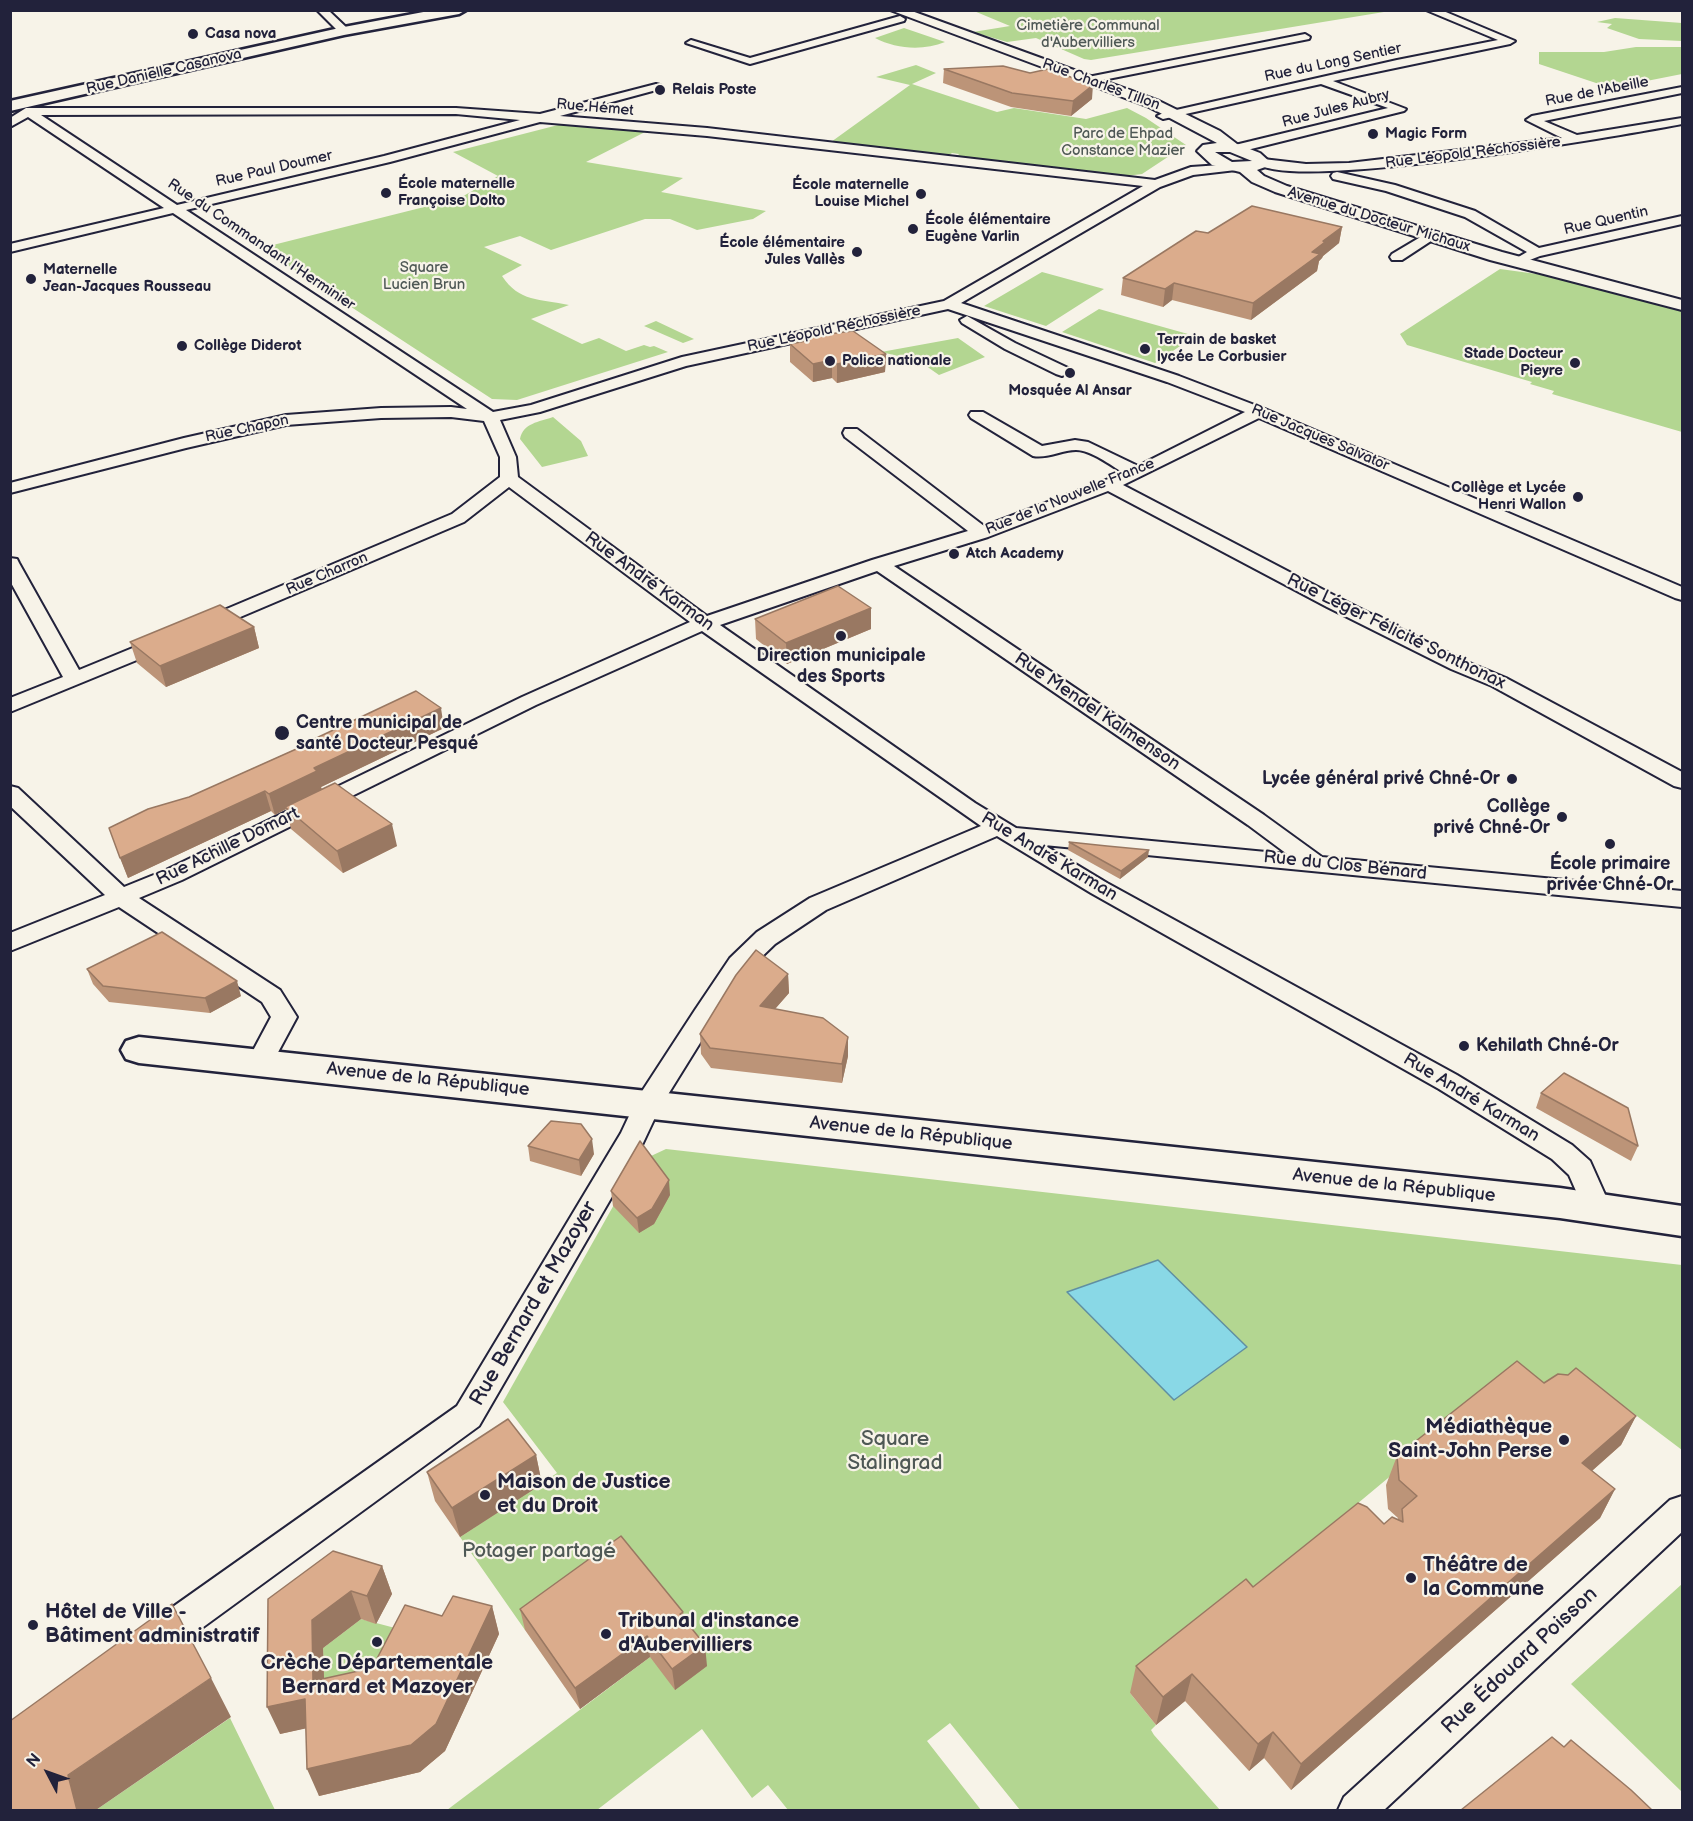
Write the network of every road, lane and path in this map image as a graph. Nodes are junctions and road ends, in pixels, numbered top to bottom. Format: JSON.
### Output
{"nodes":[{"id":1,"x":322,"y":10,"type":"edge"},
{"id":2,"x":459,"y":10,"type":"edge"},
{"id":3,"x":876,"y":10,"type":"edge"},
{"id":4,"x":1431,"y":10,"type":"edge"},
{"id":5,"x":898,"y":15,"type":"edge"},
{"id":6,"x":344,"y":31,"type":"junction"},
{"id":7,"x":1305,"y":37,"type":"dead end"},
{"id":8,"x":691,"y":44,"type":"dead end"},
{"id":9,"x":1088,"y":80,"type":"junction"},
{"id":10,"x":1324,"y":81,"type":"junction"},
{"id":11,"x":656,"y":87,"type":"dead end"},
{"id":12,"x":1683,"y":90,"type":"edge"},
{"id":13,"x":10,"y":108,"type":"edge"},
{"id":14,"x":28,"y":112,"type":"junction"},
{"id":15,"x":1170,"y":115,"type":"junction"},
{"id":16,"x":544,"y":119,"type":"junction"},
{"id":17,"x":1683,"y":121,"type":"edge"},
{"id":18,"x":10,"y":124,"type":"edge"},
{"id":19,"x":1578,"y":140,"type":"junction"},
{"id":20,"x":1236,"y":147,"type":"junction"},
{"id":21,"x":1199,"y":153,"type":"junction"},
{"id":22,"x":1263,"y":163,"type":"junction"},
{"id":23,"x":1238,"y":168,"type":"junction"},
{"id":24,"x":1296,"y":168,"type":"junction"},
{"id":25,"x":1345,"y":168,"type":"junction"},
{"id":26,"x":1156,"y":184,"type":"junction"},
{"id":27,"x":1390,"y":188,"type":"junction"},
{"id":28,"x":175,"y":208,"type":"junction"},
{"id":29,"x":1683,"y":220,"type":"edge"},
{"id":30,"x":1430,"y":236,"type":"junction"},
{"id":31,"x":10,"y":248,"type":"edge"},
{"id":32,"x":1537,"y":252,"type":"junction"},
{"id":33,"x":1397,"y":256,"type":"dead end"},
{"id":34,"x":1517,"y":262,"type":"junction"},
{"id":35,"x":948,"y":304,"type":"junction"},
{"id":36,"x":1683,"y":304,"type":"edge"},
{"id":37,"x":968,"y":310,"type":"junction"},
{"id":38,"x":1062,"y":371,"type":"dead end"},
{"id":39,"x":1259,"y":412,"type":"junction"},
{"id":40,"x":977,"y":415,"type":"dead end"},
{"id":41,"x":490,"y":417,"type":"junction"},
{"id":42,"x":851,"y":434,"type":"dead end"},
{"id":43,"x":1138,"y":473,"type":"junction"},
{"id":44,"x":509,"y":479,"type":"junction"},
{"id":45,"x":1109,"y":485,"type":"junction"},
{"id":46,"x":10,"y":488,"type":"edge"},
{"id":47,"x":982,"y":533,"type":"junction"},
{"id":48,"x":10,"y":563,"type":"edge"},
{"id":49,"x":879,"y":564,"type":"junction"},
{"id":50,"x":1683,"y":594,"type":"edge"},
{"id":51,"x":703,"y":622,"type":"junction"},
{"id":52,"x":74,"y":678,"type":"junction"},
{"id":53,"x":10,"y":706,"type":"edge"},
{"id":54,"x":1683,"y":781,"type":"edge"},
{"id":55,"x":10,"y":793,"type":"edge"},
{"id":56,"x":1003,"y":831,"type":"junction"},
{"id":57,"x":1314,"y":862,"type":"junction"},
{"id":58,"x":123,"y":897,"type":"junction"},
{"id":59,"x":1683,"y":899,"type":"edge"},
{"id":60,"x":10,"y":943,"type":"edge"},
{"id":61,"x":139,"y":1050,"type":"dead end"},
{"id":62,"x":260,"y":1062,"type":"junction"},
{"id":63,"x":647,"y":1106,"type":"junction"},
{"id":64,"x":1597,"y":1208,"type":"junction"},
{"id":65,"x":1683,"y":1221,"type":"edge"},
{"id":66,"x":1683,"y":1511,"type":"edge"},
{"id":67,"x":127,"y":1660,"type":"edge"},
{"id":68,"x":1357,"y":1810,"type":"edge"}],
"edges":[{"from":1,"to":6,"type":"street"},
{"from":2,"to":6,"type":"main road","name":"Rue Danielle Casanova"},
{"from":3,"to":5,"type":"street","name":"Rue Charles Tillon"},
{"from":4,"to":10,"type":"street","name":"Rue du Long Sentier"},
{"from":5,"to":8,"type":"street"},
{"from":5,"to":9,"type":"street","name":"Rue Charles Tillon"},
{"from":5,"to":15,"type":"street","name":"Rue Charles Tillon"},
{"from":6,"to":13,"type":"main road","name":"Rue Danielle Casanova"},
{"from":7,"to":9,"type":"street"},
{"from":9,"to":15,"type":"street","name":"Rue Charles Tillon"},
{"from":10,"to":15,"type":"street","name":"Rue du Long Sentier"},
{"from":10,"to":20,"type":"street","name":"Rue Jules Aubry"},
{"from":11,"to":16,"type":"street","name":"Rue Paul Doumer"},
{"from":12,"to":19,"type":"street","name":"Rue de l'Abeille"},
{"from":13,"to":14,"type":"street","name":"Rue du Commandant l'Herminier"},
{"from":14,"to":16,"type":"street","name":"Rue Hémet"},
{"from":14,"to":18,"type":"street"},
{"from":14,"to":28,"type":"street","name":"Rue du Commandant l'Herminier"},
{"from":15,"to":20,"type":"street","name":"Rue Charles Tillon"},
{"from":15,"to":21,"type":"street","name":"Rue Charles Tillon"},
{"from":16,"to":26,"type":"street","name":"Rue Hémet"},
{"from":16,"to":28,"type":"street","name":"Rue Paul Doumer"},
{"from":17,"to":19,"type":"street","name":"Rue Léopold Réchossière"},
{"from":19,"to":25,"type":"street","name":"Rue Léopold Réchossière"},
{"from":20,"to":21,"type":"street"},
{"from":20,"to":22,"type":"street","name":"Rue Charles Tillon"},
{"from":21,"to":23,"type":"street","name":"Rue Charles Tillon"},
{"from":21,"to":26,"type":"street","name":"Rue Léopold Réchossière"},
{"from":22,"to":23,"type":"street"},
{"from":22,"to":24,"type":"street","name":"Rue Léopold Réchossière"},
{"from":23,"to":26,"type":"street","name":"Rue Léopold Réchossière"},
{"from":23,"to":30,"type":"street","name":"Avenue du Docteur Michaux"},
{"from":24,"to":25,"type":"street","name":"Rue Léopold Réchossière"},
{"from":24,"to":27,"type":"street"},
{"from":25,"to":27,"type":"street"},
{"from":26,"to":35,"type":"street","name":"Rue Léopold Réchossière"},
{"from":27,"to":32,"type":"street"},
{"from":28,"to":31,"type":"street","name":"Rue Paul Doumer"},
{"from":28,"to":41,"type":"street","name":"Rue du Commandant l'Herminier"},
{"from":29,"to":32,"type":"street","name":"Rue Quentin"},
{"from":30,"to":33,"type":"street"},
{"from":30,"to":34,"type":"street","name":"Avenue du Docteur Michaux"},
{"from":32,"to":34,"type":"street","name":"Rue Quentin"},
{"from":34,"to":36,"type":"street","name":"Avenue du Docteur Michaux"},
{"from":35,"to":37,"type":"street","name":"Rue Jacques Salvator"},
{"from":35,"to":41,"type":"street","name":"Rue Léopold Réchossière"},
{"from":37,"to":38,"type":"street"},
{"from":37,"to":39,"type":"street","name":"Rue Jacques Salvator"},
{"from":39,"to":43,"type":"street","name":"Rue de la Nouvelle France"},
{"from":39,"to":50,"type":"street","name":"Rue Jacques Salvator"},
{"from":40,"to":43,"type":"street"},
{"from":41,"to":44,"type":"street"},
{"from":41,"to":46,"type":"street","name":"Rue Chapon"},
{"from":42,"to":47,"type":"street"},
{"from":43,"to":45,"type":"street","name":"Rue de la Nouvelle France"},
{"from":44,"to":51,"type":"street","name":"Rue André Karman"},
{"from":44,"to":52,"type":"street","name":"Rue Charron"},
{"from":45,"to":47,"type":"street","name":"Rue de la Nouvelle France"},
{"from":45,"to":54,"type":"street","name":"Rue Léger Félicité Sonthonax"},
{"from":47,"to":49,"type":"street","name":"Rue de la Nouvelle France"},
{"from":48,"to":52,"type":"street"},
{"from":49,"to":51,"type":"street","name":"Rue de la Nouvelle France"},
{"from":49,"to":57,"type":"street","name":"Rue Mendel Kalmenson"},
{"from":51,"to":56,"type":"street","name":"Rue André Karman"},
{"from":51,"to":58,"type":"street","name":"Rue Achille Domart"},
{"from":52,"to":53,"type":"street","name":"Rue Charron"},
{"from":55,"to":58,"type":"street"},
{"from":56,"to":57,"type":"street","name":"Rue du Clos Bénard"},
{"from":56,"to":63,"type":"street","name":"Rue Bernard et Mazoyer"},
{"from":56,"to":64,"type":"street","name":"Rue André Karman"},
{"from":57,"to":59,"type":"street","name":"Rue du Clos Bénard"},
{"from":58,"to":60,"type":"street","name":"Rue Achille Domart"},
{"from":58,"to":62,"type":"street"},
{"from":61,"to":62,"type":"main road","name":"Avenue de la République"},
{"from":62,"to":63,"type":"main road","name":"Avenue de la République"},
{"from":63,"to":64,"type":"main road","name":"Avenue de la République"},
{"from":63,"to":67,"type":"street","name":"Rue Bernard et Mazoyer"},
{"from":64,"to":65,"type":"main road","name":"Avenue de la République"},
{"from":66,"to":68,"type":"street","name":"Rue Édouard Poisson"}]}
